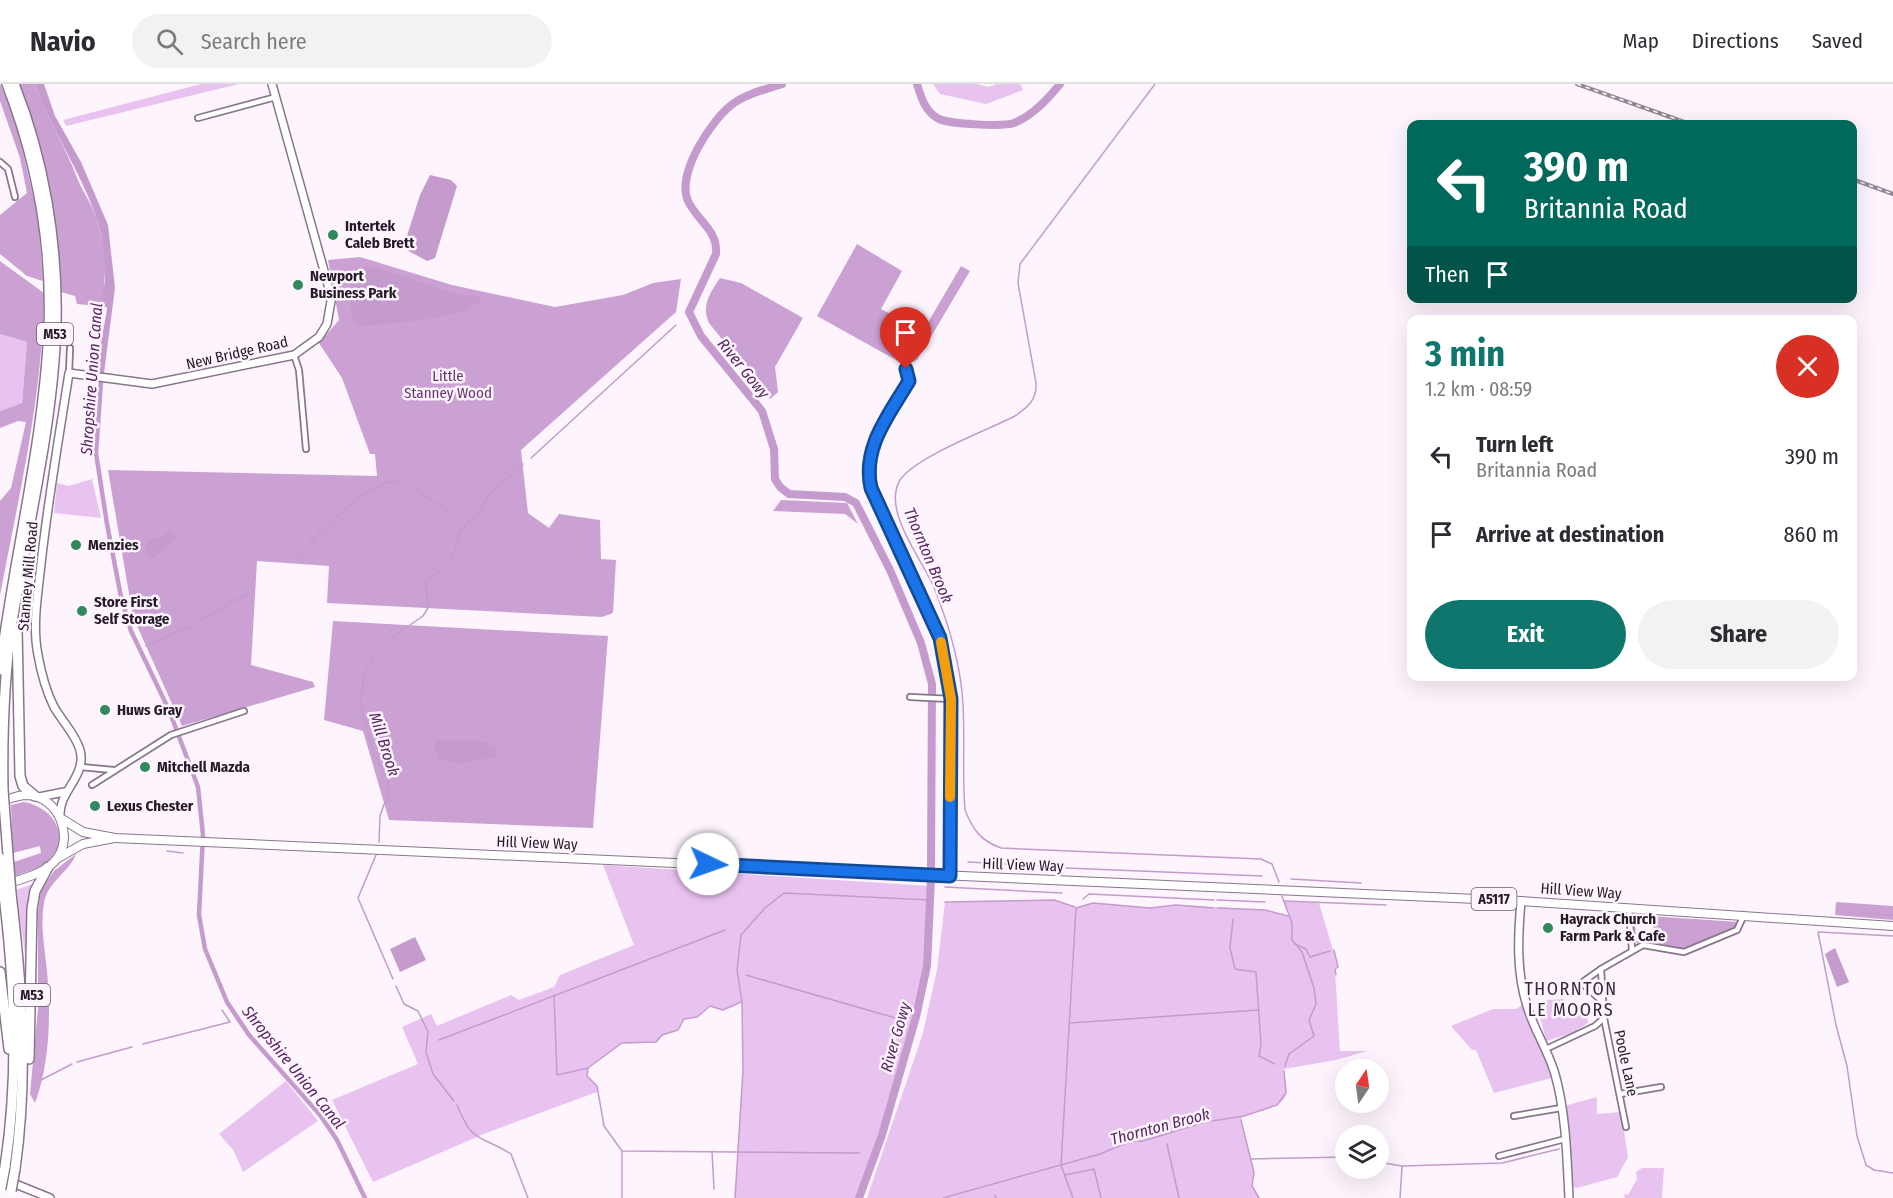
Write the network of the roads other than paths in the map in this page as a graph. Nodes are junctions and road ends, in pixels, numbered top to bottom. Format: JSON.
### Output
{"nodes":[{"id":1,"x":7,"y":84,"type":"edge"},
{"id":2,"x":14,"y":84,"type":"edge"},
{"id":3,"x":272,"y":84,"type":"edge"},
{"id":4,"x":276,"y":97,"type":"junction"},
{"id":5,"x":198,"y":118,"type":"dead end"},
{"id":6,"x":0,"y":162,"type":"edge"},
{"id":7,"x":20,"y":189,"type":"dead end"},
{"id":8,"x":13,"y":190,"type":"junction"},
{"id":9,"x":15,"y":197,"type":"dead end"},
{"id":10,"x":70,"y":348,"type":"dead end"},
{"id":11,"x":294,"y":355,"type":"junction"},
{"id":12,"x":906,"y":369,"type":"dead end"},
{"id":13,"x":69,"y":373,"type":"junction"},
{"id":14,"x":306,"y":449,"type":"dead end"},
{"id":15,"x":18,"y":545,"type":"junction"},
{"id":16,"x":19,"y":586,"type":"junction"},
{"id":17,"x":0,"y":624,"type":"edge"},
{"id":18,"x":0,"y":670,"type":"edge"},
{"id":19,"x":910,"y":697,"type":"dead end"},
{"id":20,"x":951,"y":699,"type":"junction"},
{"id":21,"x":244,"y":711,"type":"dead end"},
{"id":22,"x":81,"y":767,"type":"junction"},
{"id":23,"x":113,"y":770,"type":"junction"},
{"id":24,"x":92,"y":785,"type":"dead end"},
{"id":25,"x":64,"y":792,"type":"junction"},
{"id":26,"x":36,"y":796,"type":"junction"},
{"id":27,"x":0,"y":802,"type":"edge"},
{"id":28,"x":61,"y":818,"type":"junction"},
{"id":29,"x":115,"y":838,"type":"junction"},
{"id":30,"x":0,"y":858,"type":"edge"},
{"id":31,"x":57,"y":859,"type":"junction"},
{"id":32,"x":48,"y":867,"type":"junction"},
{"id":33,"x":950,"y":876,"type":"junction"},
{"id":34,"x":0,"y":885,"type":"edge"},
{"id":35,"x":7,"y":894,"type":"junction"},
{"id":36,"x":1521,"y":901,"type":"junction"},
{"id":37,"x":1629,"y":908,"type":"junction"},
{"id":38,"x":1744,"y":915,"type":"junction"},
{"id":39,"x":1893,"y":926,"type":"edge"},
{"id":40,"x":1632,"y":950,"type":"junction"},
{"id":41,"x":1601,"y":969,"type":"junction"},
{"id":42,"x":0,"y":972,"type":"edge"},
{"id":43,"x":1603,"y":1002,"type":"junction"},
{"id":44,"x":1604,"y":1018,"type":"junction"},
{"id":45,"x":1595,"y":1026,"type":"junction"},
{"id":46,"x":1608,"y":1035,"type":"junction"},
{"id":47,"x":1546,"y":1048,"type":"junction"},
{"id":48,"x":1661,"y":1087,"type":"dead end"},
{"id":49,"x":1620,"y":1094,"type":"junction"},
{"id":50,"x":1561,"y":1108,"type":"junction"},
{"id":51,"x":11,"y":1111,"type":"junction"},
{"id":52,"x":1514,"y":1116,"type":"dead end"},
{"id":53,"x":20,"y":1126,"type":"junction"},
{"id":54,"x":1626,"y":1126,"type":"dead end"},
{"id":55,"x":1565,"y":1139,"type":"junction"},
{"id":56,"x":1498,"y":1156,"type":"dead end"},
{"id":57,"x":4,"y":1190,"type":"edge"},
{"id":58,"x":50,"y":1198,"type":"edge"},
{"id":59,"x":1569,"y":1198,"type":"edge"}],
"edges":[{"from":1,"to":15,"type":"highway","number":"M53"},
{"from":2,"to":16,"type":"highway","number":"M53"},
{"from":3,"to":4,"type":"street","name":"New Bridge Road"},
{"from":4,"to":5,"type":"street"},
{"from":4,"to":11,"type":"street","name":"New Bridge Road"},
{"from":6,"to":8,"type":"street"},
{"from":7,"to":8,"type":"street"},
{"from":8,"to":9,"type":"street"},
{"from":10,"to":13,"type":"street","name":"Stanney Mill Road"},
{"from":11,"to":13,"type":"street","name":"New Bridge Road"},
{"from":11,"to":14,"type":"street"},
{"from":12,"to":20,"type":"street"},
{"from":13,"to":22,"type":"street","name":"Stanney Mill Road"},
{"from":15,"to":17,"type":"highway"},
{"from":15,"to":18,"type":"highway","number":"M53"},
{"from":16,"to":26,"type":"highway"},
{"from":16,"to":35,"type":"highway","number":"M53","bridge":true},
{"from":19,"to":20,"type":"street"},
{"from":20,"to":33,"type":"street"},
{"from":21,"to":23,"type":"street"},
{"from":22,"to":23,"type":"street"},
{"from":22,"to":25,"type":"street"},
{"from":23,"to":24,"type":"street"},
{"from":25,"to":26,"type":"street"},
{"from":25,"to":28,"type":"street"},
{"from":26,"to":27,"type":"main road"},
{"from":26,"to":28,"type":"main road","name":"Hill View Way"},
{"from":28,"to":29,"type":"main road","name":"Hill View Way","number":"A5117"},
{"from":28,"to":31,"type":"main road"},
{"from":29,"to":31,"type":"main road","name":"Hill View Way","number":"A5117"},
{"from":29,"to":33,"type":"main road","name":"Hill View Way","number":"A5117"},
{"from":30,"to":35,"type":"highway","number":"M53","bridge":true},
{"from":31,"to":32,"type":"main road","name":"Hill View Way"},
{"from":32,"to":34,"type":"main road"},
{"from":32,"to":53,"type":"highway","number":"M53"},
{"from":33,"to":36,"type":"main road","name":"Hill View Way","number":"A5117"},
{"from":35,"to":51,"type":"highway","number":"M53"},
{"from":35,"to":53,"type":"highway","number":"M53"},
{"from":36,"to":37,"type":"main road","name":"Hill View Way","number":"A5117"},
{"from":36,"to":47,"type":"street"},
{"from":37,"to":38,"type":"main road","name":"Hill View Way","number":"A5117"},
{"from":37,"to":40,"type":"street"},
{"from":38,"to":39,"type":"main road","name":"Hill View Way","number":"A5117"},
{"from":38,"to":40,"type":"street"},
{"from":40,"to":41,"type":"street"},
{"from":41,"to":43,"type":"street","name":"Poole Lane"},
{"from":41,"to":43,"type":"street"},
{"from":42,"to":51,"type":"highway","number":"M53"},
{"from":43,"to":44,"type":"street","name":"Poole Lane"},
{"from":44,"to":45,"type":"street"},
{"from":44,"to":46,"type":"street","name":"Poole Lane"},
{"from":45,"to":46,"type":"street"},
{"from":45,"to":47,"type":"street"},
{"from":46,"to":49,"type":"street","name":"Poole Lane"},
{"from":47,"to":50,"type":"street"},
{"from":48,"to":49,"type":"street"},
{"from":49,"to":54,"type":"street","name":"Poole Lane"},
{"from":50,"to":52,"type":"street"},
{"from":50,"to":55,"type":"street"},
{"from":51,"to":57,"type":"highway","number":"M53","bridge":true},
{"from":53,"to":57,"type":"highway","number":"M53","bridge":true},
{"from":55,"to":56,"type":"street"},
{"from":55,"to":59,"type":"street"},
{"from":57,"to":58,"type":"street"}]}
